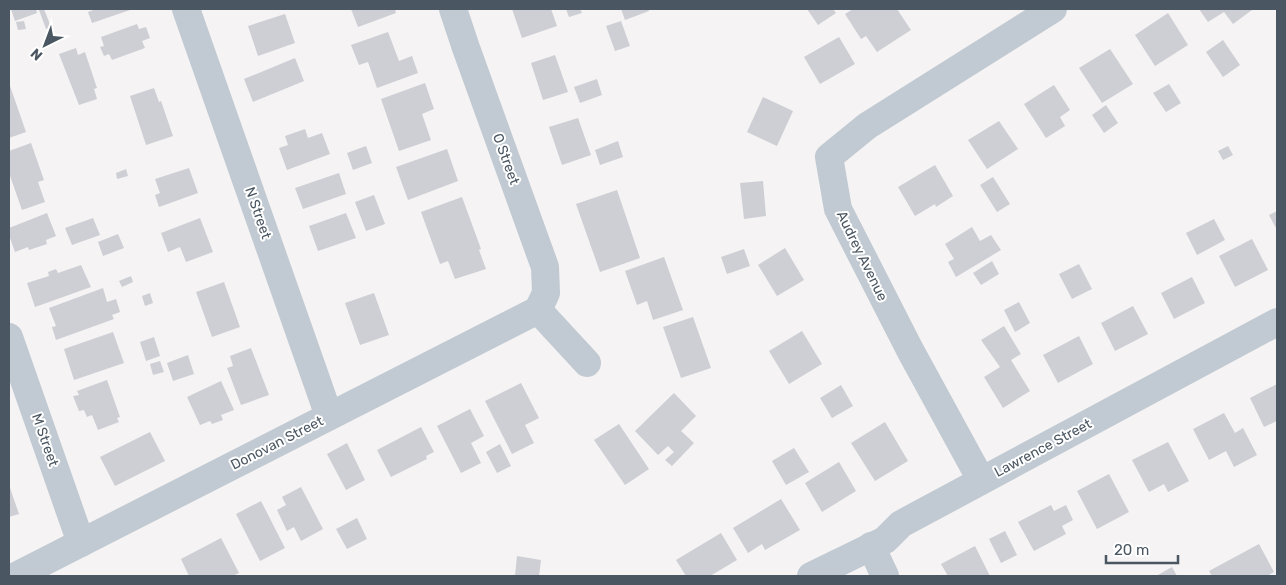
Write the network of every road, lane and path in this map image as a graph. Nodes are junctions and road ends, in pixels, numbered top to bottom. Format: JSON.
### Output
{"nodes":[{"id":1,"x":186,"y":9,"type":"edge"},
{"id":2,"x":453,"y":9,"type":"edge"},
{"id":3,"x":1053,"y":9,"type":"edge"},
{"id":4,"x":538,"y":310,"type":"junction"},
{"id":5,"x":1277,"y":322,"type":"edge"},
{"id":6,"x":9,"y":337,"type":"edge"},
{"id":7,"x":587,"y":363,"type":"dead end"},
{"id":8,"x":329,"y":416,"type":"junction"},
{"id":9,"x":981,"y":480,"type":"junction"},
{"id":10,"x":81,"y":543,"type":"junction"},
{"id":11,"x":871,"y":546,"type":"junction"},
{"id":12,"x":16,"y":576,"type":"edge"},
{"id":13,"x":811,"y":576,"type":"edge"},
{"id":14,"x":886,"y":576,"type":"edge"}],
"edges":[{"from":1,"to":8,"type":"street","name":"N Street"},
{"from":2,"to":4,"type":"street","name":"O Street"},
{"from":3,"to":9,"type":"street","name":"Audrey Avenue"},
{"from":4,"to":7,"type":"street"},
{"from":4,"to":8,"type":"street","name":"Donovan Street"},
{"from":5,"to":9,"type":"street","name":"Lawrence Street"},
{"from":6,"to":10,"type":"street","name":"M Street"},
{"from":8,"to":10,"type":"street","name":"Donovan Street"},
{"from":9,"to":11,"type":"street","name":"Lawrence Street"},
{"from":10,"to":12,"type":"street","name":"Donovan Street"},
{"from":11,"to":13,"type":"street","name":"Lawrence Street"},
{"from":11,"to":14,"type":"street"}]}
